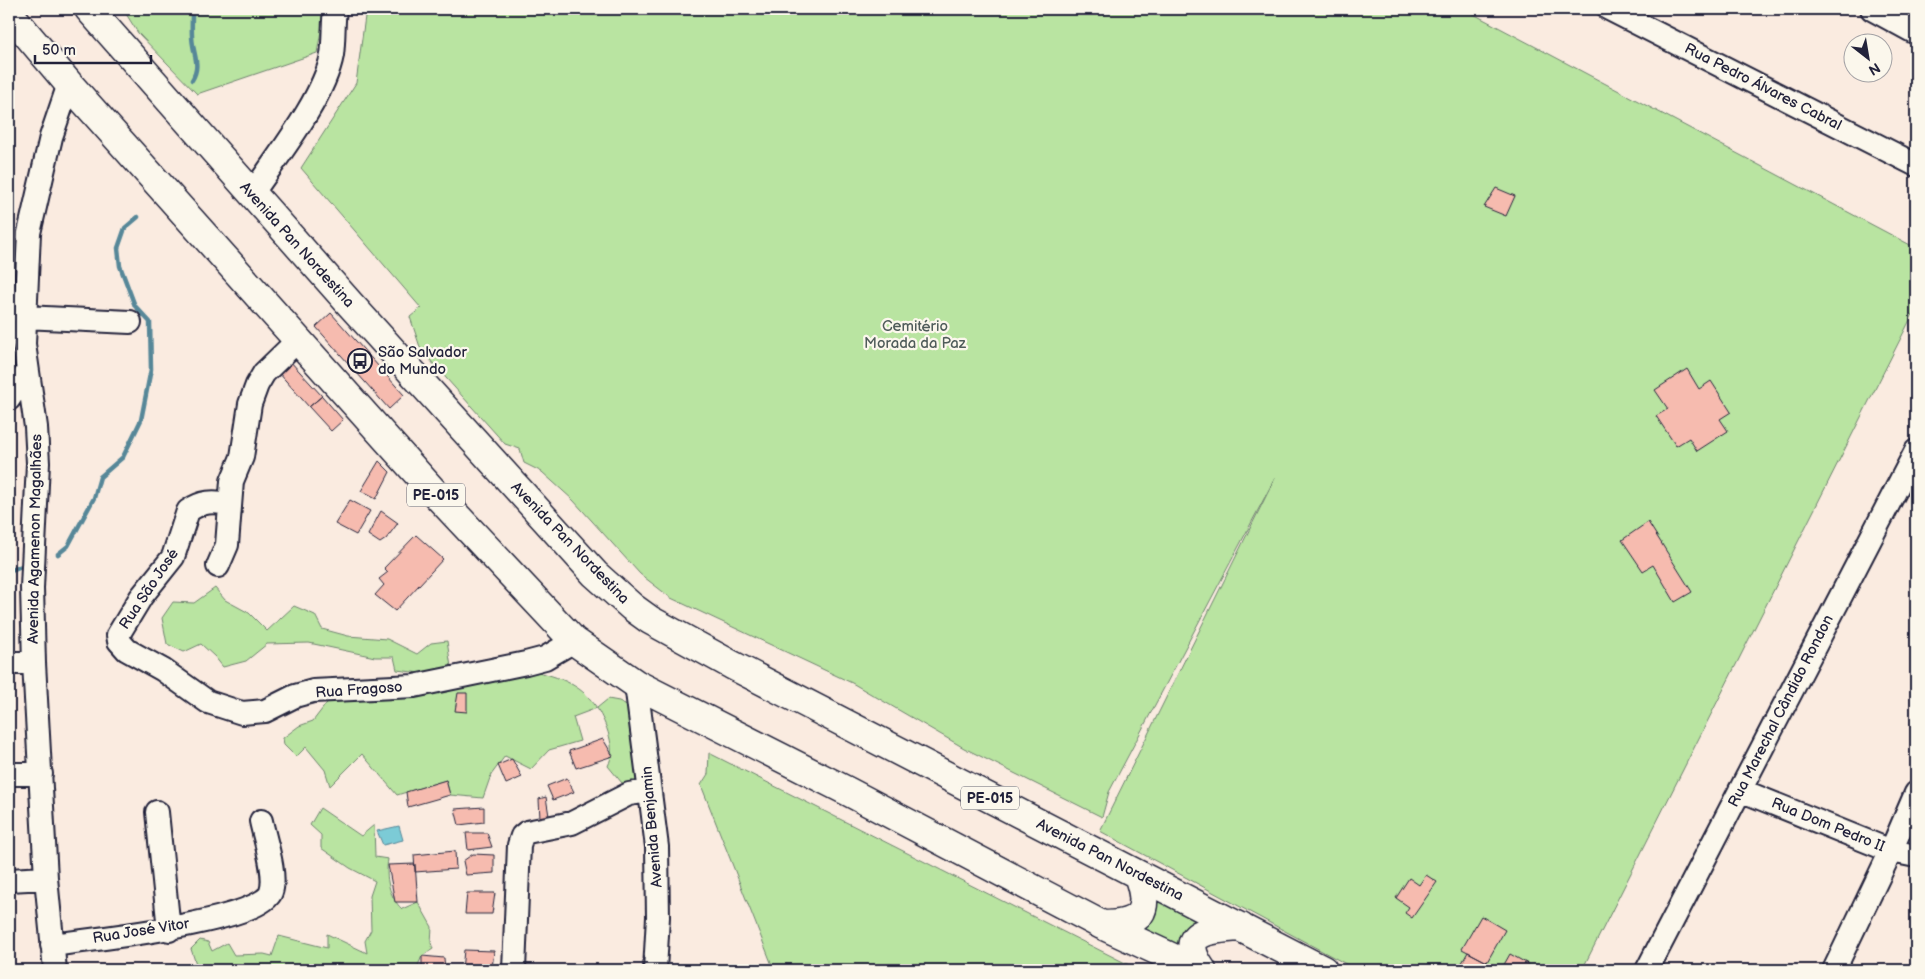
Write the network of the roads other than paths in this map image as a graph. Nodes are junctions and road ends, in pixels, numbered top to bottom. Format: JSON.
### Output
{"nodes":[{"id":1,"x":89,"y":9,"type":"edge"},
{"id":2,"x":335,"y":9,"type":"edge"},
{"id":3,"x":1609,"y":9,"type":"edge"},
{"id":4,"x":1872,"y":9,"type":"edge"},
{"id":5,"x":9,"y":13,"type":"edge"},
{"id":6,"x":1916,"y":33,"type":"edge"},
{"id":7,"x":18,"y":36,"type":"edge"},
{"id":8,"x":70,"y":84,"type":"junction"},
{"id":9,"x":1916,"y":165,"type":"edge"},
{"id":10,"x":252,"y":194,"type":"junction"},
{"id":11,"x":24,"y":317,"type":"junction"},
{"id":12,"x":130,"y":322,"type":"dead end"},
{"id":13,"x":298,"y":340,"type":"junction"},
{"id":14,"x":27,"y":372,"type":"junction"},
{"id":15,"x":9,"y":399,"type":"edge"},
{"id":16,"x":1916,"y":452,"type":"edge"},
{"id":17,"x":230,"y":504,"type":"junction"},
{"id":18,"x":218,"y":566,"type":"dead end"},
{"id":19,"x":574,"y":641,"type":"junction"},
{"id":20,"x":127,"y":650,"type":"joint"},
{"id":21,"x":9,"y":663,"type":"edge"},
{"id":22,"x":34,"y":663,"type":"junction"},
{"id":23,"x":636,"y":684,"type":"junction"},
{"id":24,"x":9,"y":774,"type":"edge"},
{"id":25,"x":40,"y":774,"type":"junction"},
{"id":26,"x":649,"y":790,"type":"junction"},
{"id":27,"x":1740,"y":790,"type":"junction"},
{"id":28,"x":1916,"y":793,"type":"edge"},
{"id":29,"x":157,"y":812,"type":"dead end"},
{"id":30,"x":262,"y":821,"type":"dead end"},
{"id":31,"x":1891,"y":851,"type":"junction"},
{"id":32,"x":1916,"y":856,"type":"edge"},
{"id":33,"x":1138,"y":875,"type":"junction"},
{"id":34,"x":46,"y":878,"type":"junction"},
{"id":35,"x":9,"y":880,"type":"edge"},
{"id":36,"x":1102,"y":924,"type":"junction"},
{"id":37,"x":1241,"y":927,"type":"junction"},
{"id":38,"x":169,"y":930,"type":"junction"},
{"id":39,"x":52,"y":945,"type":"junction"},
{"id":40,"x":55,"y":970,"type":"edge"},
{"id":41,"x":514,"y":970,"type":"edge"},
{"id":42,"x":655,"y":970,"type":"edge"},
{"id":43,"x":1201,"y":970,"type":"edge"},
{"id":44,"x":1323,"y":970,"type":"edge"},
{"id":45,"x":1647,"y":970,"type":"edge"},
{"id":46,"x":1834,"y":970,"type":"edge"}],
"edges":[{"from":1,"to":10,"type":"highway","name":"Avenida Pan Nordestina","number":"PE-015"},
{"from":2,"to":10,"type":"street"},
{"from":3,"to":9,"type":"street","name":"Rua Pedro Álvares Cabral"},
{"from":4,"to":6,"type":"street"},
{"from":5,"to":7,"type":"highway","number":"PE-015"},
{"from":7,"to":8,"type":"highway","number":"PE-015"},
{"from":8,"to":11,"type":"street","name":"Avenida Agamenon Magalhães"},
{"from":8,"to":13,"type":"highway","number":"PE-015"},
{"from":10,"to":33,"type":"highway","name":"Avenida Pan Nordestina","number":"PE-015"},
{"from":11,"to":12,"type":"street"},
{"from":11,"to":14,"type":"street","name":"Avenida Agamenon Magalhães"},
{"from":13,"to":17,"type":"street"},
{"from":13,"to":19,"type":"highway","number":"PE-015"},
{"from":14,"to":15,"type":"street"},
{"from":14,"to":22,"type":"street","name":"Avenida Agamenon Magalhães"},
{"from":16,"to":27,"type":"street","name":"Rua Marechal Cândido Rondon"},
{"from":17,"to":18,"type":"street"},
{"from":17,"to":20,"type":"street","name":"Rua São José"},
{"from":19,"to":20,"type":"street","name":"Rua Fragoso"},
{"from":19,"to":23,"type":"highway","number":"PE-015"},
{"from":21,"to":22,"type":"street"},
{"from":22,"to":25,"type":"street","name":"Avenida Agamenon Magalhães"},
{"from":23,"to":26,"type":"street","name":"Avenida Benjamin"},
{"from":23,"to":36,"type":"highway","number":"PE-015"},
{"from":24,"to":25,"type":"street"},
{"from":25,"to":34,"type":"street","name":"Avenida Agamenon Magalhães"},
{"from":26,"to":41,"type":"street"},
{"from":26,"to":42,"type":"street","name":"Avenida Benjamin"},
{"from":27,"to":31,"type":"street","name":"Rua Dom Pedro II"},
{"from":27,"to":45,"type":"street","name":"Rua Marechal Cândido Rondon"},
{"from":28,"to":31,"type":"street"},
{"from":29,"to":38,"type":"street"},
{"from":30,"to":38,"type":"street","name":"Rua José Vitor"},
{"from":31,"to":32,"type":"street","name":"Rua Dom Pedro II"},
{"from":31,"to":46,"type":"street"},
{"from":33,"to":36,"type":"highway"},
{"from":33,"to":37,"type":"highway","name":"Avenida Pan Nordestina","number":"PE-015"},
{"from":34,"to":35,"type":"street"},
{"from":34,"to":39,"type":"street","name":"Avenida Agamenon Magalhães"},
{"from":36,"to":43,"type":"highway","number":"PE-015"},
{"from":37,"to":43,"type":"highway"},
{"from":37,"to":44,"type":"highway","name":"Avenida Pan Nordestina","number":"PE-015"},
{"from":38,"to":39,"type":"street","name":"Rua José Vitor"},
{"from":39,"to":40,"type":"street","name":"Avenida Agamenon Magalhães"}]}
